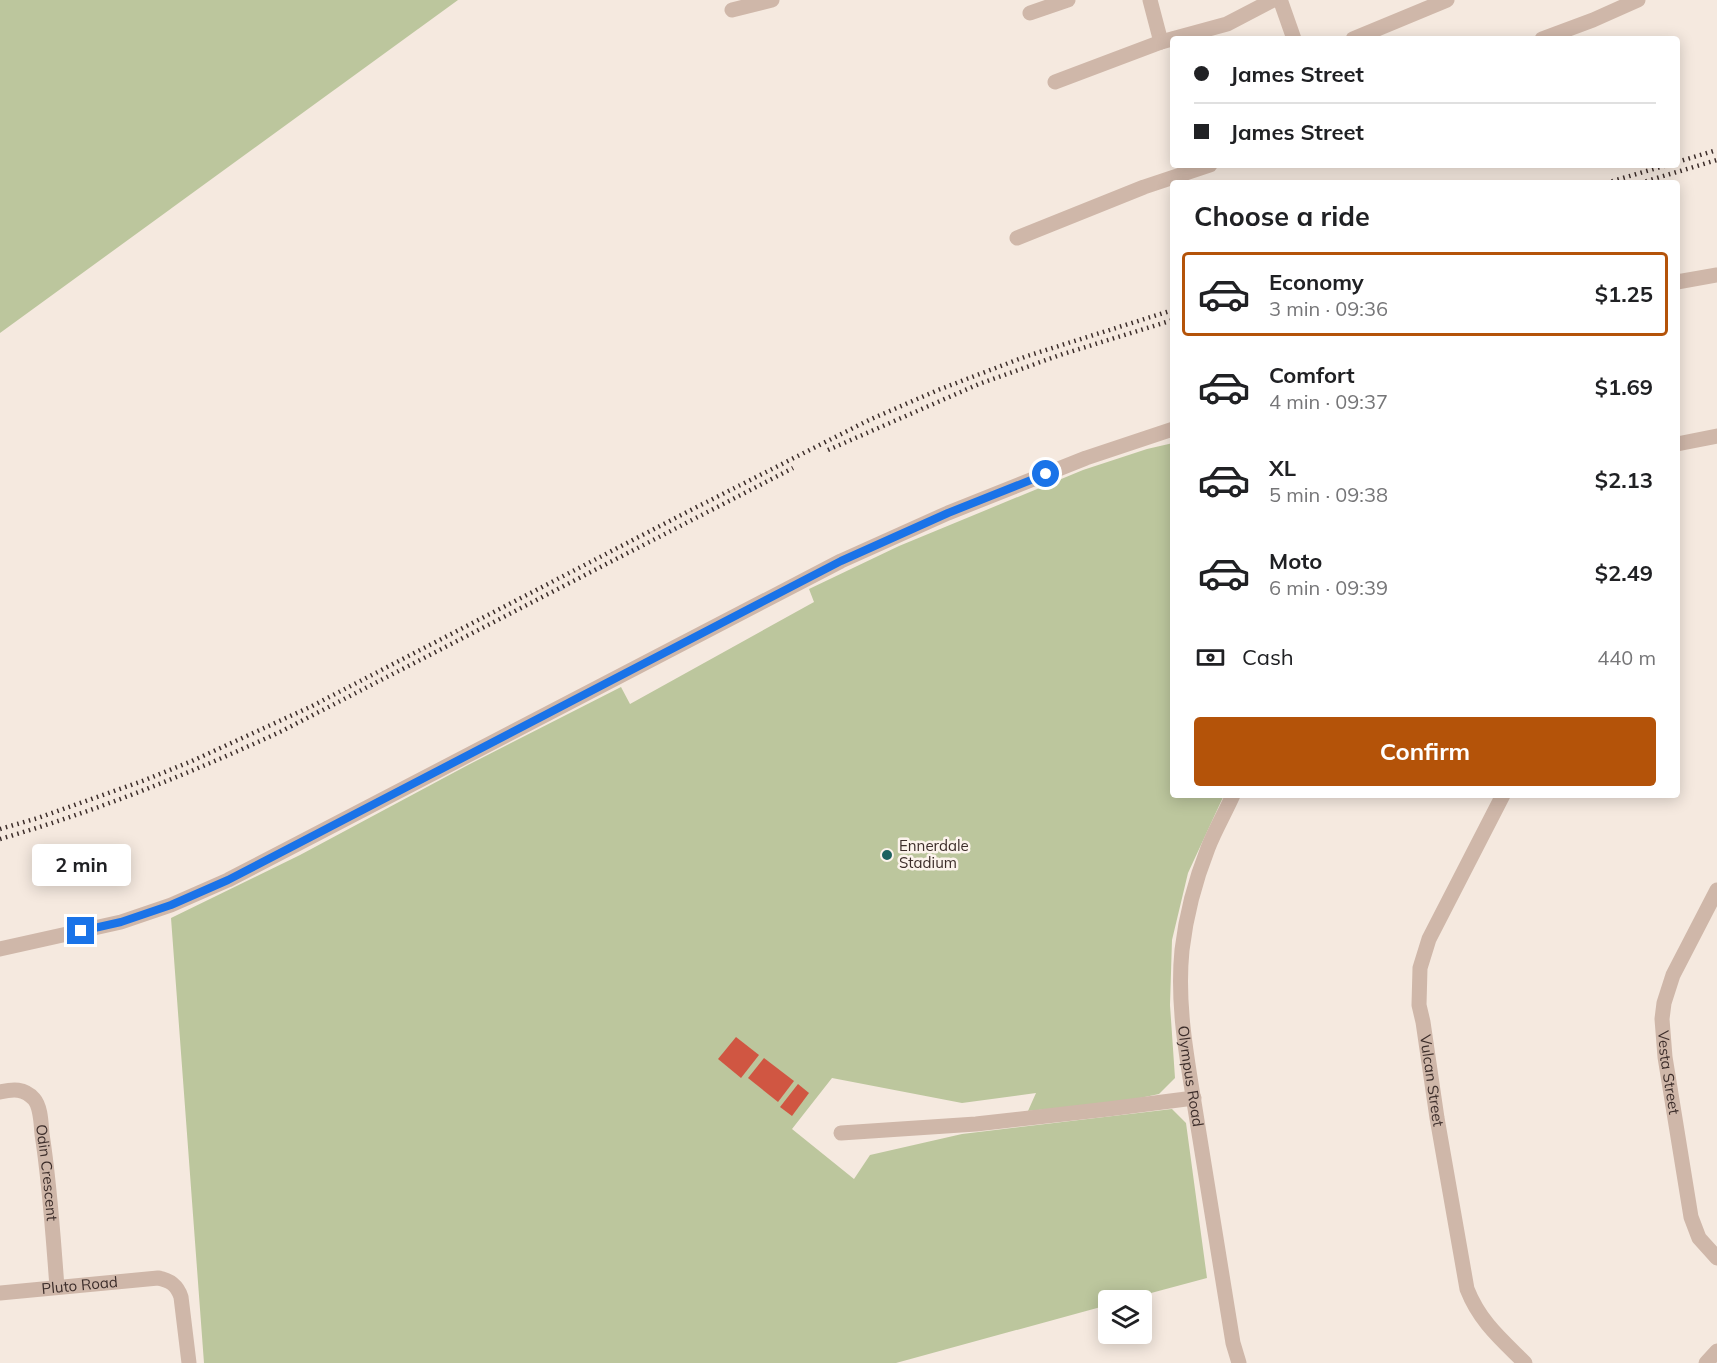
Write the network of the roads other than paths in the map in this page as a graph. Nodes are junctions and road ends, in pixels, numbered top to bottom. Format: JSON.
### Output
{"nodes":[{"id":1,"x":772,"y":0,"type":"edge"},
{"id":2,"x":1068,"y":0,"type":"edge"},
{"id":3,"x":1150,"y":0,"type":"edge"},
{"id":4,"x":1447,"y":0,"type":"edge"},
{"id":5,"x":1638,"y":0,"type":"edge"},
{"id":6,"x":1280,"y":1,"type":"edge"},
{"id":7,"x":732,"y":10,"type":"dead end"},
{"id":8,"x":1030,"y":13,"type":"dead end"},
{"id":9,"x":1183,"y":36,"type":"edge"},
{"id":10,"x":1293,"y":36,"type":"edge"},
{"id":11,"x":1360,"y":36,"type":"edge"},
{"id":12,"x":1550,"y":36,"type":"edge"},
{"id":13,"x":1170,"y":40,"type":"edge"},
{"id":14,"x":1161,"y":42,"type":"junction"},
{"id":15,"x":1055,"y":82,"type":"dead end"},
{"id":16,"x":1201,"y":168,"type":"edge"},
{"id":17,"x":1017,"y":238,"type":"dead end"},
{"id":18,"x":1717,"y":275,"type":"edge"},
{"id":19,"x":1680,"y":281,"type":"edge"},
{"id":20,"x":1170,"y":430,"type":"edge"},
{"id":21,"x":1717,"y":436,"type":"edge"},
{"id":22,"x":1680,"y":443,"type":"edge"},
{"id":23,"x":1232,"y":798,"type":"edge"},
{"id":24,"x":1501,"y":798,"type":"edge"},
{"id":25,"x":1717,"y":890,"type":"edge"},
{"id":26,"x":0,"y":949,"type":"edge"},
{"id":27,"x":0,"y":1092,"type":"edge"},
{"id":28,"x":1194,"y":1098,"type":"junction"},
{"id":29,"x":841,"y":1133,"type":"dead end"},
{"id":30,"x":1717,"y":1258,"type":"edge"},
{"id":31,"x":57,"y":1287,"type":"junction"},
{"id":32,"x":0,"y":1293,"type":"edge"},
{"id":33,"x":1717,"y":1352,"type":"edge"},
{"id":34,"x":189,"y":1363,"type":"edge"},
{"id":35,"x":1239,"y":1363,"type":"edge"},
{"id":36,"x":1526,"y":1363,"type":"edge"},
{"id":37,"x":1706,"y":1363,"type":"edge"}],
"edges":[{"from":1,"to":7,"type":"street"},
{"from":2,"to":8,"type":"street"},
{"from":3,"to":14,"type":"street"},
{"from":4,"to":11,"type":"street"},
{"from":5,"to":12,"type":"street"},
{"from":6,"to":9,"type":"street"},
{"from":6,"to":10,"type":"street"},
{"from":13,"to":14,"type":"street"},
{"from":14,"to":15,"type":"street"},
{"from":16,"to":17,"type":"street"},
{"from":18,"to":19,"type":"street"},
{"from":20,"to":26,"type":"street"},
{"from":21,"to":22,"type":"street"},
{"from":23,"to":28,"type":"street","name":"Olympus Road"},
{"from":24,"to":36,"type":"street","name":"Vulcan Street"},
{"from":25,"to":30,"type":"street","name":"Vesta Street"},
{"from":27,"to":31,"type":"street","name":"Odin Crescent"},
{"from":28,"to":29,"type":"street"},
{"from":28,"to":35,"type":"street","name":"Olympus Road"},
{"from":31,"to":32,"type":"street","name":"Pluto Road"},
{"from":31,"to":34,"type":"street","name":"Pluto Road"},
{"from":33,"to":37,"type":"street"}]}
